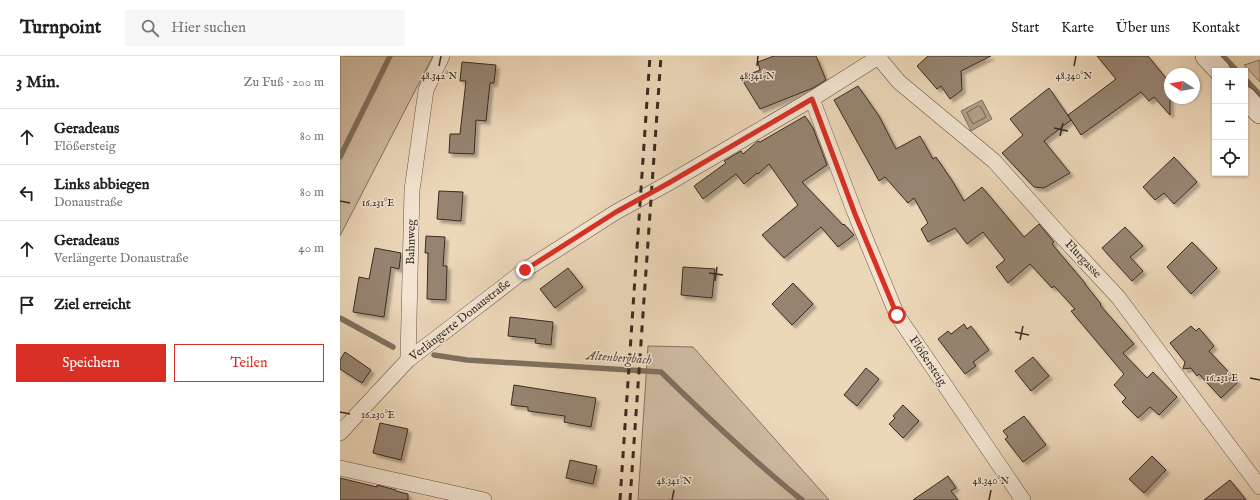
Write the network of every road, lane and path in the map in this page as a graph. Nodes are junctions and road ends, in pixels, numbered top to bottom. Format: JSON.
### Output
{"nodes":[{"id":1,"x":442,"y":56,"type":"edge"},
{"id":2,"x":1206,"y":56,"type":"edge"},
{"id":3,"x":879,"y":57,"type":"edge"},
{"id":4,"x":1217,"y":68,"type":"edge"},
{"id":5,"x":812,"y":99,"type":"junction"},
{"id":6,"x":1248,"y":100,"type":"edge"},
{"id":7,"x":1260,"y":113,"type":"edge"},
{"id":8,"x":408,"y":360,"type":"junction"},
{"id":9,"x":340,"y":433,"type":"edge"},
{"id":10,"x":340,"y":468,"type":"edge"},
{"id":11,"x":1260,"y":487,"type":"edge"},
{"id":12,"x":484,"y":500,"type":"edge"},
{"id":13,"x":1023,"y":500,"type":"edge"}],
"edges":[{"from":1,"to":8,"type":"street","name":"Bahnweg"},
{"from":2,"to":4,"type":"main road"},
{"from":3,"to":5,"type":"street","name":"Verlängerte Donaustraße"},
{"from":3,"to":11,"type":"street","name":"Flurgasse"},
{"from":5,"to":8,"type":"street","name":"Verlängerte Donaustraße"},
{"from":5,"to":13,"type":"street","name":"Flößersteig"},
{"from":6,"to":7,"type":"main road"},
{"from":8,"to":9,"type":"street","name":"Verlängerte Donaustraße"},
{"from":10,"to":12,"type":"street"}]}
